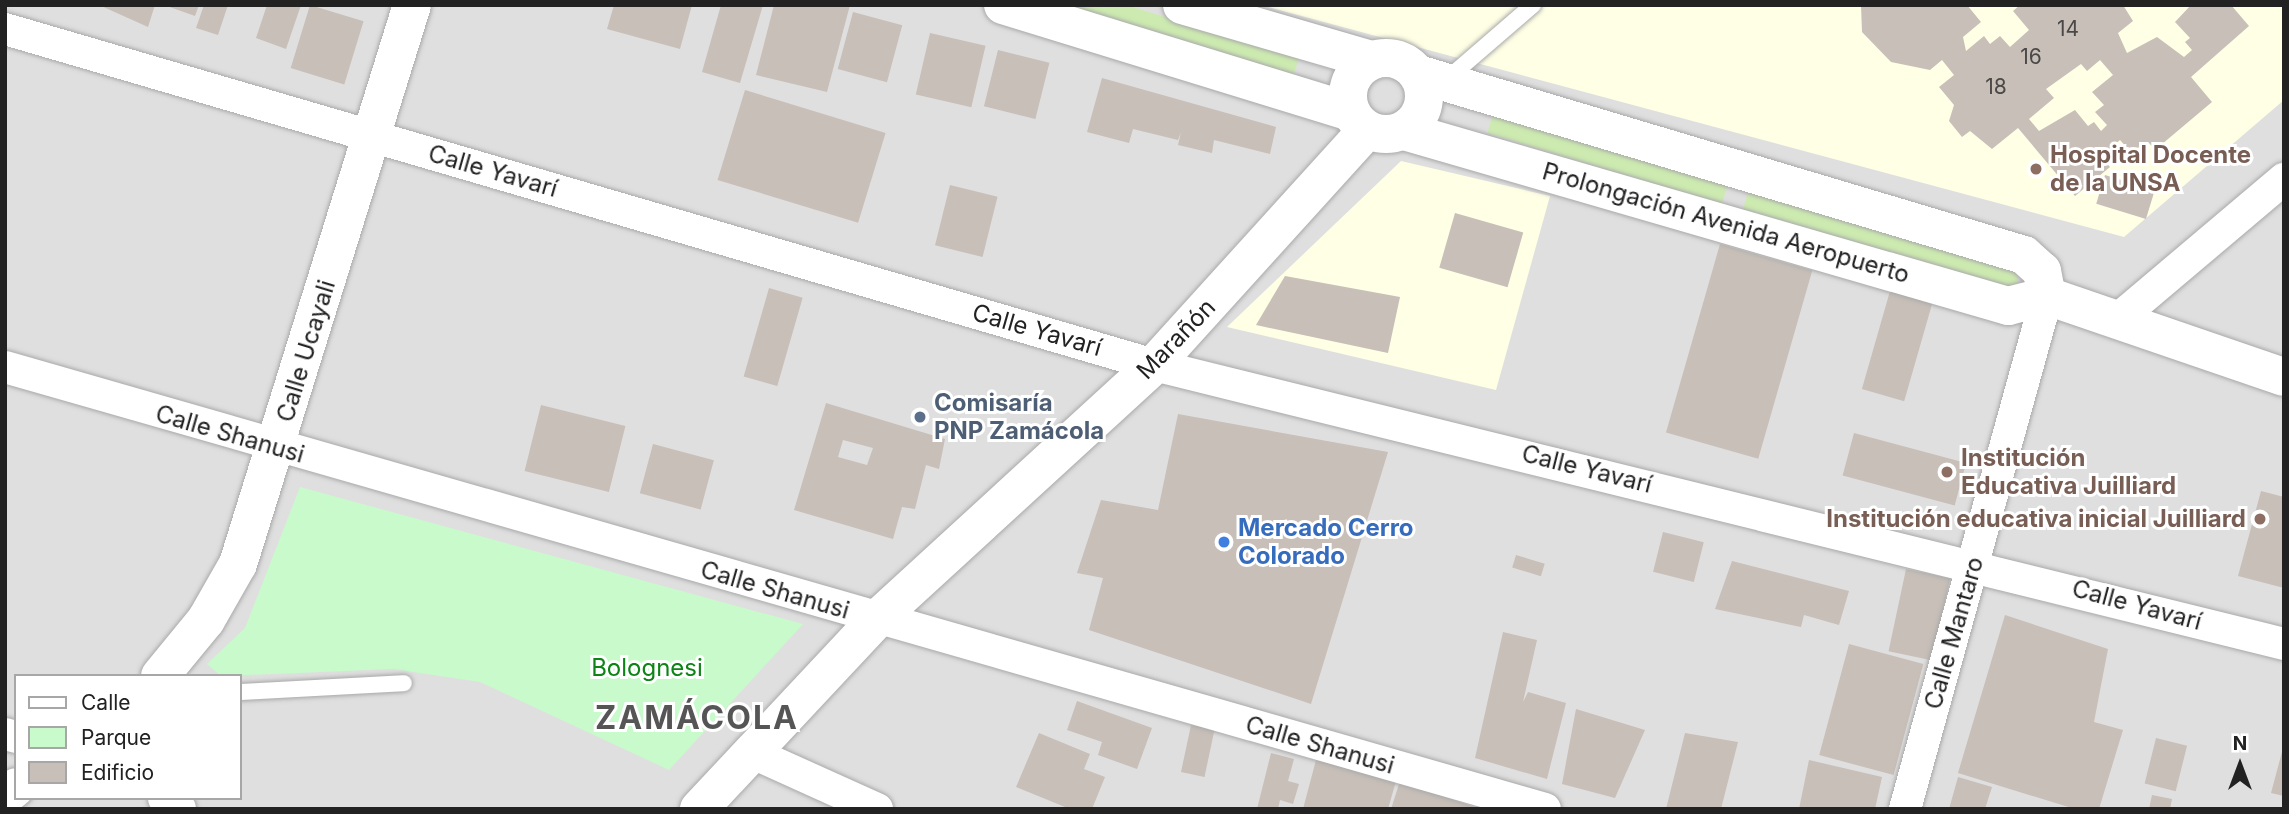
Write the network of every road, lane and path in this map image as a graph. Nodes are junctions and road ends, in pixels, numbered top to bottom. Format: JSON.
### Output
{"nodes":[{"id":1,"x":412,"y":5,"type":"edge"},
{"id":2,"x":1182,"y":5,"type":"edge"},
{"id":3,"x":1533,"y":5,"type":"edge"},
{"id":4,"x":1009,"y":6,"type":"edge"},
{"id":5,"x":5,"y":29,"type":"edge"},
{"id":6,"x":1371,"y":61,"type":"junction"},
{"id":7,"x":1432,"y":77,"type":"junction"},
{"id":8,"x":1374,"y":124,"type":"junction"},
{"id":9,"x":372,"y":135,"type":"junction"},
{"id":10,"x":2284,"y":179,"type":"edge"},
{"id":11,"x":2047,"y":296,"type":"junction"},
{"id":12,"x":2117,"y":320,"type":"junction"},
{"id":13,"x":1154,"y":365,"type":"junction"},
{"id":14,"x":5,"y":368,"type":"edge"},
{"id":15,"x":2284,"y":377,"type":"edge"},
{"id":16,"x":276,"y":447,"type":"junction"},
{"id":17,"x":1974,"y":562,"type":"junction"},
{"id":18,"x":877,"y":619,"type":"junction"},
{"id":19,"x":2284,"y":644,"type":"edge"},
{"id":20,"x":162,"y":674,"type":"edge"},
{"id":21,"x":404,"y":683,"type":"dead end"},
{"id":22,"x":242,"y":692,"type":"edge"},
{"id":23,"x":755,"y":754,"type":"junction"},
{"id":24,"x":845,"y":802,"type":"edge"},
{"id":25,"x":699,"y":809,"type":"edge"},
{"id":26,"x":877,"y":809,"type":"edge"},
{"id":27,"x":1545,"y":809,"type":"edge"},
{"id":28,"x":1905,"y":809,"type":"edge"}],
"edges":[{"from":1,"to":9,"type":"street","name":"Calle Ucayali"},
{"from":2,"to":6,"type":"street"},
{"from":3,"to":7,"type":"lane"},
{"from":4,"to":8,"type":"street","name":"Prolongación Avenida Aeropuerto"},
{"from":5,"to":9,"type":"street","name":"Calle Yavarí"},
{"from":6,"to":7,"type":"street"},
{"from":6,"to":8,"type":"street"},
{"from":7,"to":8,"type":"street"},
{"from":7,"to":11,"type":"street"},
{"from":8,"to":11,"type":"street","name":"Prolongación Avenida Aeropuerto"},
{"from":8,"to":13,"type":"street","name":"Marañón"},
{"from":9,"to":13,"type":"street","name":"Calle Yavarí"},
{"from":9,"to":16,"type":"street","name":"Calle Ucayali"},
{"from":10,"to":12,"type":"street"},
{"from":11,"to":12,"type":"street"},
{"from":11,"to":17,"type":"street","name":"Calle Mantaro"},
{"from":12,"to":15,"type":"street"},
{"from":13,"to":17,"type":"street","name":"Calle Yavarí"},
{"from":13,"to":18,"type":"street","name":"Marañón"},
{"from":14,"to":16,"type":"street","name":"Calle Shanusi"},
{"from":16,"to":18,"type":"street","name":"Calle Shanusi"},
{"from":16,"to":20,"type":"street","name":"Calle Ucayali"},
{"from":17,"to":19,"type":"street","name":"Calle Yavarí"},
{"from":17,"to":28,"type":"street","name":"Calle Mantaro"},
{"from":18,"to":23,"type":"street","name":"Marañón"},
{"from":18,"to":27,"type":"street","name":"Calle Shanusi"},
{"from":21,"to":22,"type":"lane"},
{"from":23,"to":24,"type":"street"},
{"from":23,"to":25,"type":"street","name":"Marañón"},
{"from":24,"to":26,"type":"street"}]}
